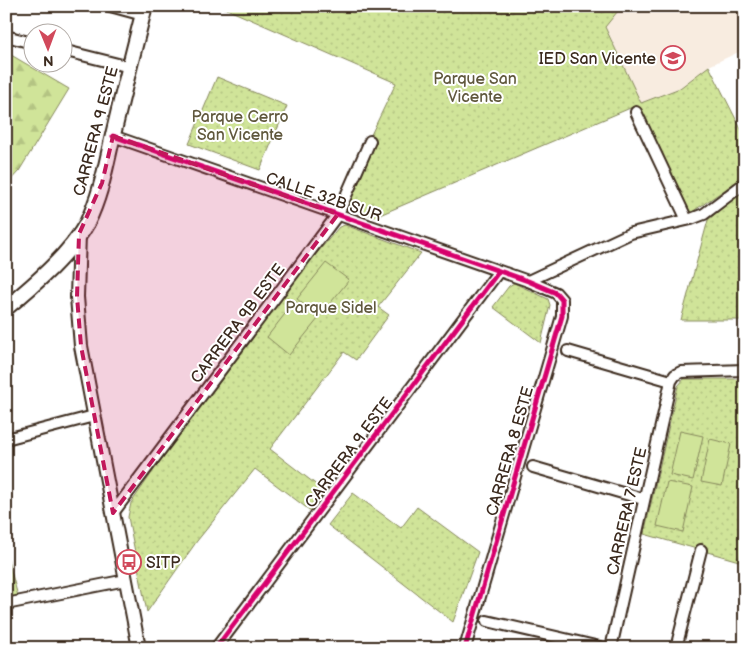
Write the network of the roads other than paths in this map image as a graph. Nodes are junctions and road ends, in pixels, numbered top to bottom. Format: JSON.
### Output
{"nodes":[{"id":1,"x":110,"y":6,"type":"edge"},
{"id":2,"x":144,"y":11,"type":"edge"},
{"id":3,"x":6,"y":36,"type":"edge"},
{"id":4,"x":22,"y":40,"type":"edge"},
{"id":5,"x":72,"y":52,"type":"edge"},
{"id":6,"x":130,"y":67,"type":"junction"},
{"id":7,"x":636,"y":112,"type":"dead end"},
{"id":8,"x":113,"y":136,"type":"junction"},
{"id":9,"x":370,"y":141,"type":"dead end"},
{"id":10,"x":745,"y":183,"type":"edge"},
{"id":11,"x":338,"y":214,"type":"junction"},
{"id":12,"x":687,"y":220,"type":"junction"},
{"id":13,"x":79,"y":234,"type":"junction"},
{"id":14,"x":499,"y":271,"type":"junction"},
{"id":15,"x":528,"y":281,"type":"junction"},
{"id":16,"x":6,"y":308,"type":"edge"},
{"id":17,"x":568,"y":351,"type":"dead end"},
{"id":18,"x":745,"y":370,"type":"edge"},
{"id":19,"x":671,"y":381,"type":"junction"},
{"id":20,"x":94,"y":416,"type":"junction"},
{"id":21,"x":6,"y":439,"type":"edge"},
{"id":22,"x":533,"y":467,"type":"dead end"},
{"id":23,"x":644,"y":498,"type":"junction"},
{"id":24,"x":113,"y":513,"type":"junction"},
{"id":25,"x":701,"y":550,"type":"dead end"},
{"id":26,"x":126,"y":580,"type":"junction"},
{"id":27,"x":6,"y":604,"type":"edge"},
{"id":28,"x":487,"y":621,"type":"dead end"},
{"id":29,"x":139,"y":648,"type":"edge"},
{"id":30,"x":216,"y":648,"type":"edge"},
{"id":31,"x":464,"y":648,"type":"edge"},
{"id":32,"x":604,"y":648,"type":"edge"},
{"id":33,"x":611,"y":648,"type":"edge"},
{"id":34,"x":676,"y":648,"type":"edge"}],
"edges":[{"from":1,"to":2,"type":"street"},
{"from":2,"to":6,"type":"main road","name":"CARRERA 9 ESTE"},
{"from":3,"to":4,"type":"street"},
{"from":5,"to":6,"type":"street"},
{"from":6,"to":8,"type":"main road","name":"CARRERA 9 ESTE"},
{"from":7,"to":12,"type":"street"},
{"from":8,"to":11,"type":"street","name":"CALLE 32B SUR"},
{"from":8,"to":13,"type":"main road","name":"CARRERA 9 ESTE"},
{"from":9,"to":11,"type":"street","name":"CARRERA 9B ESTE"},
{"from":10,"to":12,"type":"street"},
{"from":11,"to":14,"type":"street","name":"CALLE 32B SUR"},
{"from":11,"to":24,"type":"street","name":"CARRERA 9B ESTE"},
{"from":12,"to":15,"type":"street"},
{"from":13,"to":16,"type":"main road"},
{"from":13,"to":20,"type":"street","name":"CARRERA 9 ESTE"},
{"from":14,"to":15,"type":"street","name":"CALLE 32B SUR"},
{"from":14,"to":30,"type":"street","name":"CARRERA 9 ESTE"},
{"from":15,"to":31,"type":"street","name":"CARRERA 8 ESTE"},
{"from":17,"to":19,"type":"street"},
{"from":18,"to":19,"type":"street"},
{"from":19,"to":23,"type":"street","name":"CARRERA 7 ESTE"},
{"from":20,"to":21,"type":"street"},
{"from":20,"to":24,"type":"street","name":"CARRERA 9 ESTE"},
{"from":22,"to":23,"type":"street"},
{"from":23,"to":33,"type":"street","name":"CARRERA 7 ESTE"},
{"from":24,"to":26,"type":"street","name":"CARRERA 9 ESTE"},
{"from":25,"to":34,"type":"street"},
{"from":26,"to":27,"type":"street"},
{"from":26,"to":29,"type":"street","name":"CARRERA 9 ESTE"},
{"from":28,"to":32,"type":"street"}]}
